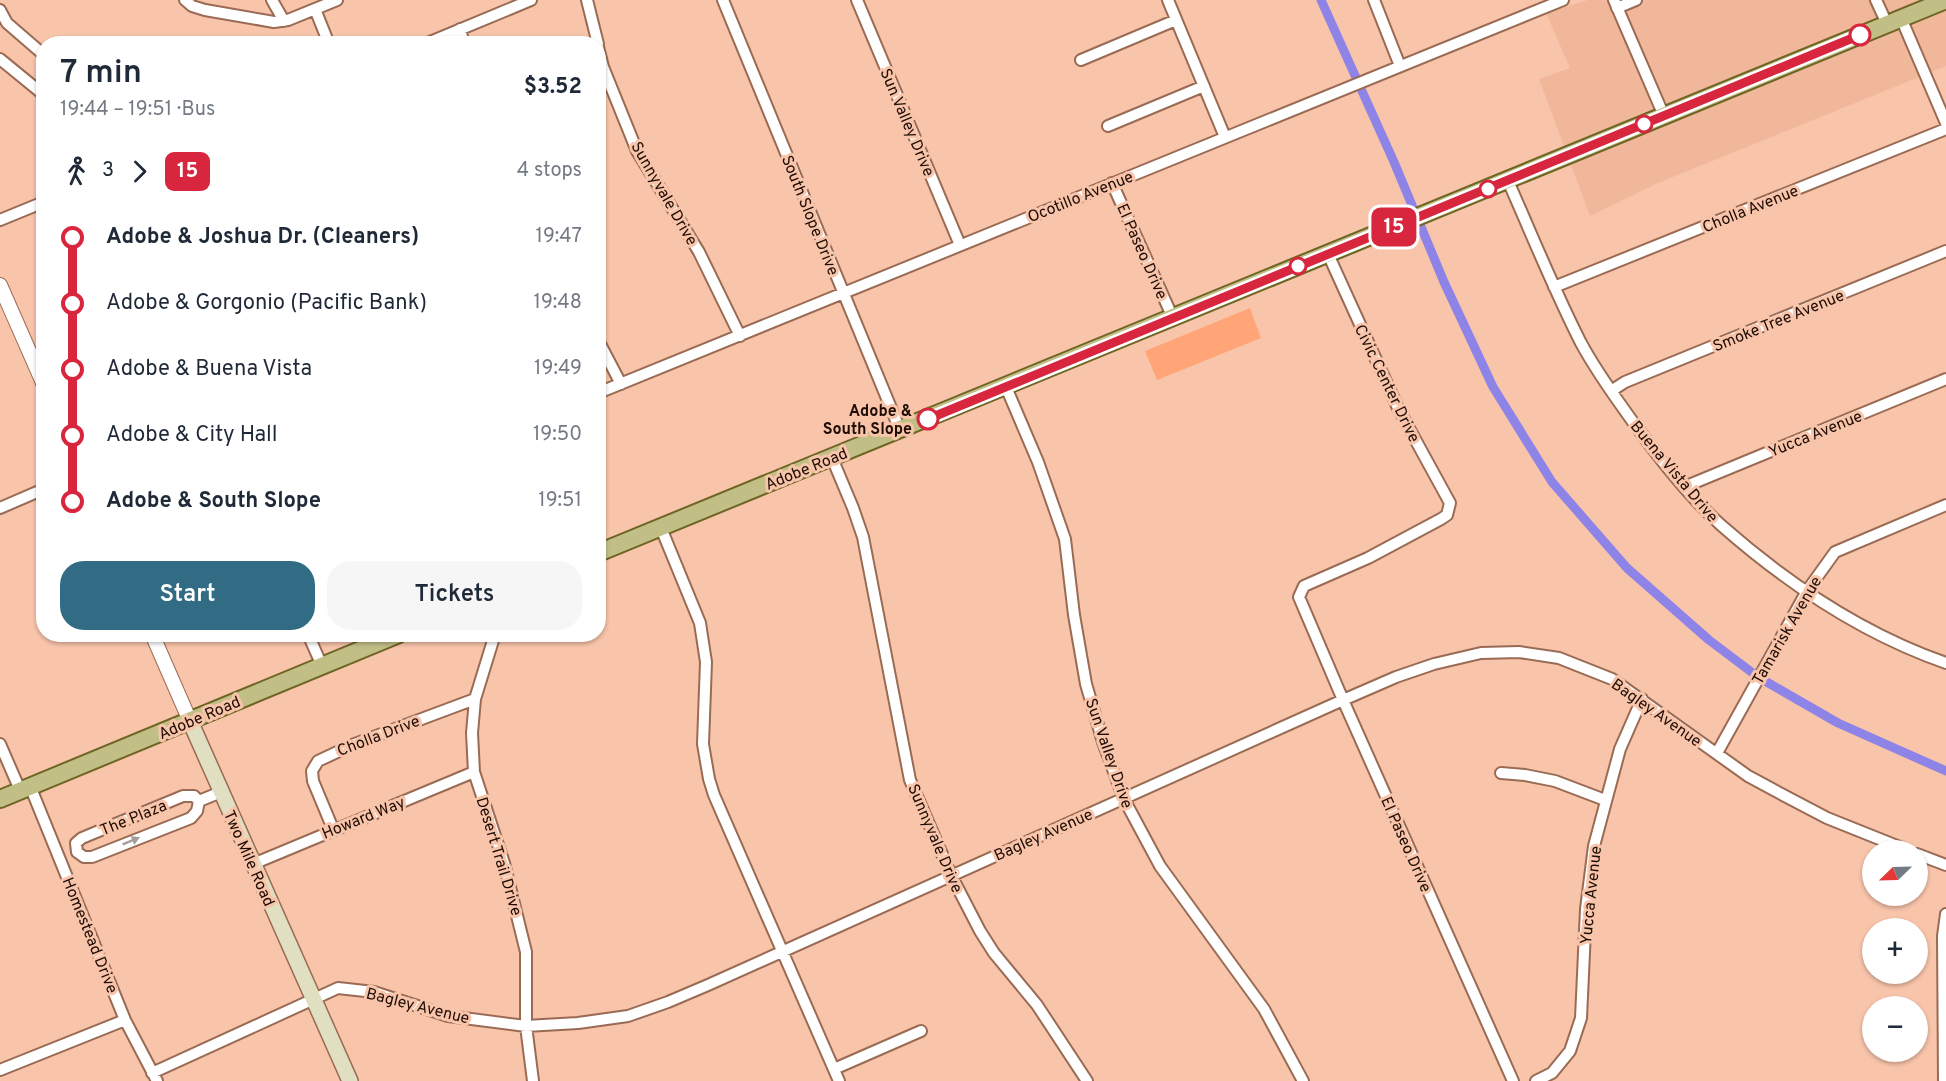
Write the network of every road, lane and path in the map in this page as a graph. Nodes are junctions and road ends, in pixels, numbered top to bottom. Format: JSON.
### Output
{"nodes":[{"id":1,"x":184,"y":0,"type":"edge"},
{"id":2,"x":272,"y":0,"type":"edge"},
{"id":3,"x":337,"y":0,"type":"edge"},
{"id":4,"x":531,"y":0,"type":"edge"},
{"id":5,"x":587,"y":0,"type":"edge"},
{"id":6,"x":723,"y":0,"type":"edge"},
{"id":7,"x":857,"y":0,"type":"edge"},
{"id":8,"x":1168,"y":0,"type":"edge"},
{"id":9,"x":1374,"y":0,"type":"edge"},
{"id":10,"x":1563,"y":0,"type":"edge"},
{"id":11,"x":1636,"y":0,"type":"edge"},
{"id":12,"x":1876,"y":0,"type":"edge"},
{"id":13,"x":1946,"y":0,"type":"edge"},
{"id":14,"x":1616,"y":4,"type":"edge"},
{"id":15,"x":315,"y":9,"type":"junction"},
{"id":16,"x":0,"y":10,"type":"edge"},
{"id":17,"x":1176,"y":20,"type":"junction"},
{"id":18,"x":284,"y":21,"type":"junction"},
{"id":19,"x":1894,"y":21,"type":"junction"},
{"id":20,"x":460,"y":29,"type":"junction"},
{"id":21,"x":326,"y":36,"type":"edge"},
{"id":22,"x":444,"y":36,"type":"edge"},
{"id":23,"x":462,"y":36,"type":"edge"},
{"id":24,"x":596,"y":36,"type":"edge"},
{"id":25,"x":36,"y":49,"type":"edge"},
{"id":26,"x":0,"y":59,"type":"edge"},
{"id":27,"x":1080,"y":60,"type":"dead end"},
{"id":28,"x":1400,"y":66,"type":"junction"},
{"id":29,"x":606,"y":74,"type":"edge"},
{"id":30,"x":1204,"y":86,"type":"junction"},
{"id":31,"x":36,"y":88,"type":"edge"},
{"id":32,"x":1664,"y":116,"type":"junction"},
{"id":33,"x":1946,"y":123,"type":"edge"},
{"id":34,"x":1108,"y":126,"type":"dead end"},
{"id":35,"x":1946,"y":129,"type":"edge"},
{"id":36,"x":1226,"y":137,"type":"junction"},
{"id":37,"x":1508,"y":181,"type":"junction"},
{"id":38,"x":1112,"y":183,"type":"junction"},
{"id":39,"x":36,"y":205,"type":"edge"},
{"id":40,"x":0,"y":220,"type":"edge"},
{"id":41,"x":960,"y":245,"type":"junction"},
{"id":42,"x":1946,"y":251,"type":"edge"},
{"id":43,"x":1328,"y":254,"type":"junction"},
{"id":44,"x":0,"y":285,"type":"edge"},
{"id":45,"x":1554,"y":287,"type":"junction"},
{"id":46,"x":844,"y":294,"type":"junction"},
{"id":47,"x":1173,"y":318,"type":"junction"},
{"id":48,"x":740,"y":336,"type":"junction"},
{"id":49,"x":606,"y":355,"type":"edge"},
{"id":50,"x":36,"y":367,"type":"edge"},
{"id":51,"x":1946,"y":379,"type":"edge"},
{"id":52,"x":621,"y":384,"type":"junction"},
{"id":53,"x":1006,"y":387,"type":"junction"},
{"id":54,"x":606,"y":390,"type":"edge"},
{"id":55,"x":1611,"y":391,"type":"junction"},
{"id":56,"x":900,"y":430,"type":"junction"},
{"id":57,"x":832,"y":458,"type":"junction"},
{"id":58,"x":1684,"y":487,"type":"junction"},
{"id":59,"x":36,"y":492,"type":"edge"},
{"id":60,"x":1946,"y":505,"type":"edge"},
{"id":61,"x":0,"y":508,"type":"edge"},
{"id":62,"x":660,"y":528,"type":"junction"},
{"id":63,"x":606,"y":550,"type":"edge"},
{"id":64,"x":1807,"y":591,"type":"junction"},
{"id":65,"x":1301,"y":607,"type":"joint"},
{"id":66,"x":155,"y":642,"type":"edge"},
{"id":67,"x":312,"y":642,"type":"edge"},
{"id":68,"x":380,"y":642,"type":"edge"},
{"id":69,"x":493,"y":642,"type":"edge"},
{"id":70,"x":1946,"y":663,"type":"edge"},
{"id":71,"x":322,"y":666,"type":"junction"},
{"id":72,"x":475,"y":699,"type":"junction"},
{"id":73,"x":1642,"y":699,"type":"junction"},
{"id":74,"x":1342,"y":700,"type":"junction"},
{"id":75,"x":190,"y":721,"type":"junction"},
{"id":76,"x":0,"y":744,"type":"edge"},
{"id":77,"x":1717,"y":753,"type":"junction"},
{"id":78,"x":474,"y":772,"type":"junction"},
{"id":79,"x":1501,"y":774,"type":"dead end"},
{"id":80,"x":25,"y":788,"type":"junction"},
{"id":81,"x":220,"y":792,"type":"junction"},
{"id":82,"x":0,"y":799,"type":"edge"},
{"id":83,"x":1124,"y":799,"type":"junction"},
{"id":84,"x":1605,"y":800,"type":"junction"},
{"id":85,"x":199,"y":801,"type":"junction"},
{"id":86,"x":333,"y":829,"type":"junction"},
{"id":87,"x":1882,"y":840,"type":"edge"},
{"id":88,"x":77,"y":852,"type":"junction"},
{"id":89,"x":60,"y":858,"type":"junction"},
{"id":90,"x":1928,"y":858,"type":"edge"},
{"id":91,"x":253,"y":864,"type":"junction"},
{"id":92,"x":1946,"y":865,"type":"edge"},
{"id":93,"x":951,"y":875,"type":"junction"},
{"id":94,"x":1946,"y":914,"type":"edge"},
{"id":95,"x":782,"y":951,"type":"junction"},
{"id":96,"x":314,"y":999,"type":"junction"},
{"id":97,"x":125,"y":1020,"type":"junction"},
{"id":98,"x":526,"y":1026,"type":"junction"},
{"id":99,"x":921,"y":1031,"type":"dead end"},
{"id":100,"x":834,"y":1069,"type":"junction"},
{"id":101,"x":0,"y":1070,"type":"edge"},
{"id":102,"x":154,"y":1077,"type":"edge"},
{"id":103,"x":350,"y":1081,"type":"edge"},
{"id":104,"x":533,"y":1081,"type":"edge"},
{"id":105,"x":839,"y":1081,"type":"edge"},
{"id":106,"x":1087,"y":1081,"type":"edge"},
{"id":107,"x":1303,"y":1081,"type":"edge"},
{"id":108,"x":1514,"y":1081,"type":"edge"},
{"id":109,"x":1536,"y":1081,"type":"edge"},
{"id":110,"x":1944,"y":1081,"type":"edge"}],
"edges":[{"from":1,"to":18,"type":"street"},
{"from":2,"to":18,"type":"street"},
{"from":3,"to":15,"type":"street"},
{"from":4,"to":20,"type":"street"},
{"from":5,"to":24,"type":"street","name":"Sunnyvale Drive"},
{"from":6,"to":46,"type":"street","name":"South Slope Drive"},
{"from":7,"to":41,"type":"street","name":"Sun Valley Drive"},
{"from":8,"to":17,"type":"street"},
{"from":9,"to":28,"type":"street"},
{"from":10,"to":28,"type":"street","name":"Ocotillo Avenue"},
{"from":11,"to":14,"type":"street"},
{"from":12,"to":19,"type":"street"},
{"from":13,"to":19,"type":"main road","name":"Adobe Road"},
{"from":14,"to":32,"type":"street"},
{"from":15,"to":18,"type":"street"},
{"from":15,"to":21,"type":"street"},
{"from":16,"to":25,"type":"street"},
{"from":17,"to":27,"type":"street"},
{"from":17,"to":30,"type":"street"},
{"from":19,"to":32,"type":"main road","name":"Adobe Road"},
{"from":19,"to":33,"type":"street"},
{"from":20,"to":22,"type":"street"},
{"from":20,"to":23,"type":"street"},
{"from":26,"to":31,"type":"street"},
{"from":28,"to":36,"type":"street","name":"Ocotillo Avenue"},
{"from":29,"to":48,"type":"street","name":"Sunnyvale Drive"},
{"from":30,"to":34,"type":"street"},
{"from":30,"to":36,"type":"street"},
{"from":32,"to":37,"type":"main road","name":"Adobe Road"},
{"from":35,"to":45,"type":"street","name":"Cholla Avenue"},
{"from":36,"to":38,"type":"street","name":"Ocotillo Avenue"},
{"from":37,"to":43,"type":"main road","name":"Adobe Road"},
{"from":37,"to":45,"type":"street","name":"Buena Vista Drive"},
{"from":38,"to":41,"type":"street","name":"Ocotillo Avenue"},
{"from":38,"to":47,"type":"street","name":"El Paseo Drive"},
{"from":39,"to":40,"type":"street"},
{"from":41,"to":46,"type":"street","name":"Ocotillo Avenue"},
{"from":42,"to":55,"type":"street","name":"Smoke Tree Avenue"},
{"from":43,"to":47,"type":"main road","name":"Adobe Road"},
{"from":43,"to":65,"type":"street","name":"Civic Center Drive"},
{"from":44,"to":50,"type":"street"},
{"from":45,"to":55,"type":"street","name":"Buena Vista Drive"},
{"from":46,"to":48,"type":"street","name":"Ocotillo Avenue"},
{"from":46,"to":56,"type":"street","name":"South Slope Drive"},
{"from":47,"to":53,"type":"main road","name":"Adobe Road"},
{"from":48,"to":52,"type":"street","name":"Ocotillo Avenue"},
{"from":49,"to":52,"type":"street"},
{"from":51,"to":58,"type":"street","name":"Yucca Avenue"},
{"from":52,"to":54,"type":"street","name":"Ocotillo Avenue"},
{"from":53,"to":56,"type":"main road","name":"Adobe Road"},
{"from":53,"to":83,"type":"street","name":"Sun Valley Drive"},
{"from":55,"to":58,"type":"street","name":"Buena Vista Drive"},
{"from":56,"to":57,"type":"main road","name":"Adobe Road"},
{"from":57,"to":62,"type":"main road","name":"Adobe Road"},
{"from":57,"to":93,"type":"street","name":"Sunnyvale Drive"},
{"from":58,"to":64,"type":"street","name":"Buena Vista Drive"},
{"from":59,"to":61,"type":"street"},
{"from":60,"to":64,"type":"street","name":"Tamarisk Avenue"},
{"from":62,"to":63,"type":"main road","name":"Adobe Road"},
{"from":62,"to":95,"type":"street"},
{"from":64,"to":70,"type":"street","name":"Buena Vista Drive"},
{"from":64,"to":77,"type":"street","name":"Tamarisk Avenue"},
{"from":65,"to":74,"type":"street","name":"El Paseo Drive"},
{"from":66,"to":75,"type":"street","name":"Two Mile Road"},
{"from":67,"to":71,"type":"street"},
{"from":68,"to":71,"type":"main road","name":"Adobe Road"},
{"from":69,"to":72,"type":"street","name":"Desert Trail Drive"},
{"from":71,"to":75,"type":"main road","name":"Adobe Road"},
{"from":72,"to":78,"type":"street","name":"Desert Trail Drive"},
{"from":72,"to":86,"type":"street","name":"Cholla Drive"},
{"from":73,"to":74,"type":"street","name":"Bagley Avenue"},
{"from":73,"to":77,"type":"street","name":"Bagley Avenue"},
{"from":73,"to":84,"type":"street","name":"Yucca Avenue"},
{"from":74,"to":83,"type":"street","name":"Bagley Avenue"},
{"from":74,"to":108,"type":"street","name":"El Paseo Drive"},
{"from":75,"to":80,"type":"main road","name":"Adobe Road"},
{"from":75,"to":81,"type":"main road","name":"Two Mile Road"},
{"from":76,"to":80,"type":"street","name":"Homestead Drive"},
{"from":77,"to":87,"type":"street","name":"Bagley Avenue"},
{"from":78,"to":86,"type":"street","name":"Howard Way"},
{"from":78,"to":98,"type":"street","name":"Desert Trail Drive"},
{"from":79,"to":84,"type":"street"},
{"from":80,"to":82,"type":"main road","name":"Adobe Road"},
{"from":80,"to":89,"type":"street","name":"Homestead Drive"},
{"from":81,"to":85,"type":"street","name":"The Plaza"},
{"from":81,"to":91,"type":"main road","name":"Two Mile Road"},
{"from":83,"to":93,"type":"street","name":"Bagley Avenue"},
{"from":83,"to":107,"type":"street","name":"Sun Valley Drive"},
{"from":84,"to":109,"type":"street","name":"Yucca Avenue"},
{"from":88,"to":85,"type":"street","name":"The Plaza","one_way":true},
{"from":85,"to":88,"type":"street","name":"The Plaza"},
{"from":86,"to":91,"type":"street","name":"Howard Way"},
{"from":88,"to":89,"type":"street","name":"The Plaza"},
{"from":89,"to":97,"type":"street","name":"Homestead Drive"},
{"from":90,"to":92,"type":"street"},
{"from":91,"to":96,"type":"main road","name":"Two Mile Road"},
{"from":93,"to":95,"type":"street","name":"Bagley Avenue"},
{"from":93,"to":106,"type":"street","name":"Sunnyvale Drive"},
{"from":94,"to":110,"type":"street"},
{"from":95,"to":98,"type":"street","name":"Bagley Avenue"},
{"from":95,"to":100,"type":"street"},
{"from":96,"to":98,"type":"street","name":"Bagley Avenue"},
{"from":96,"to":102,"type":"street","name":"Bagley Avenue"},
{"from":96,"to":103,"type":"main road","name":"Two Mile Road"},
{"from":97,"to":101,"type":"street"},
{"from":97,"to":102,"type":"street","name":"Homestead Drive"},
{"from":98,"to":104,"type":"street","name":"Desert Trail Drive"},
{"from":99,"to":100,"type":"street"},
{"from":100,"to":105,"type":"street"}]}
